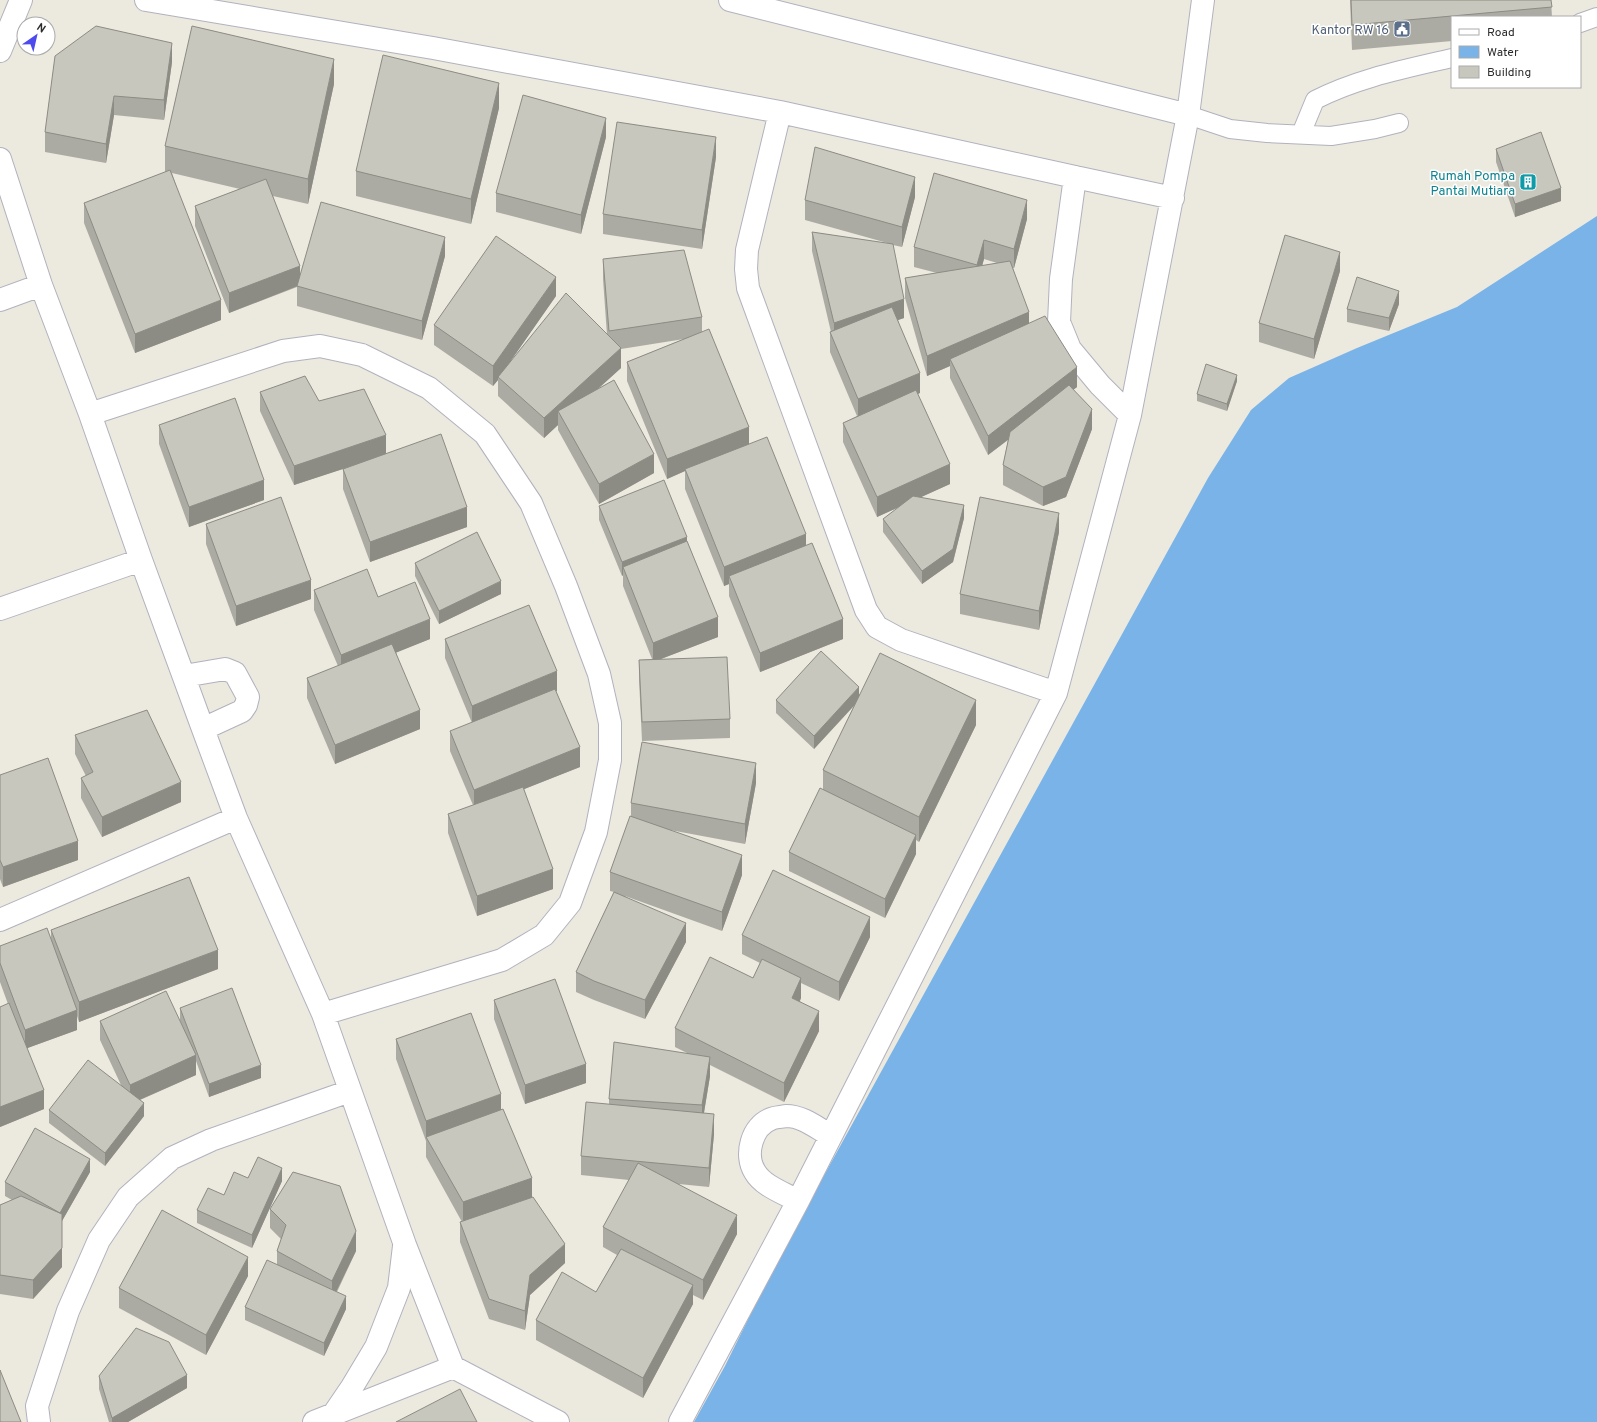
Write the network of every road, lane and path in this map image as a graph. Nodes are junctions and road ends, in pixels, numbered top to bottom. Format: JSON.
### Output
{"nodes":[{"id":1,"x":21,"y":0,"type":"edge"},
{"id":2,"x":146,"y":0,"type":"edge"},
{"id":3,"x":730,"y":0,"type":"edge"},
{"id":4,"x":1202,"y":0,"type":"edge"},
{"id":5,"x":1597,"y":17,"type":"edge"},
{"id":6,"x":1581,"y":23,"type":"edge"},
{"id":7,"x":0,"y":51,"type":"edge"},
{"id":8,"x":1451,"y":58,"type":"edge"},
{"id":9,"x":780,"y":112,"type":"junction"},
{"id":10,"x":1188,"y":115,"type":"junction"},
{"id":11,"x":1399,"y":123,"type":"dead end"},
{"id":12,"x":1301,"y":134,"type":"junction"},
{"id":13,"x":0,"y":159,"type":"edge"},
{"id":14,"x":1075,"y":178,"type":"junction"},
{"id":15,"x":1173,"y":198,"type":"junction"},
{"id":16,"x":41,"y":285,"type":"junction"},
{"id":17,"x":0,"y":300,"type":"edge"},
{"id":18,"x":90,"y":414,"type":"junction"},
{"id":19,"x":1130,"y":415,"type":"junction"},
{"id":20,"x":140,"y":560,"type":"junction"},
{"id":21,"x":0,"y":609,"type":"edge"},
{"id":22,"x":184,"y":676,"type":"junction"},
{"id":23,"x":1056,"y":693,"type":"junction"},
{"id":24,"x":203,"y":730,"type":"junction"},
{"id":25,"x":236,"y":818,"type":"junction"},
{"id":26,"x":0,"y":920,"type":"edge"},
{"id":27,"x":323,"y":1014,"type":"junction"},
{"id":28,"x":350,"y":1091,"type":"junction"},
{"id":29,"x":831,"y":1136,"type":"junction"},
{"id":30,"x":798,"y":1201,"type":"junction"},
{"id":31,"x":405,"y":1244,"type":"junction"},
{"id":32,"x":453,"y":1367,"type":"junction"},
{"id":33,"x":323,"y":1418,"type":"edge"},
{"id":34,"x":549,"y":1420,"type":"edge"},
{"id":35,"x":39,"y":1422,"type":"edge"},
{"id":36,"x":680,"y":1422,"type":"edge"}],
"edges":[{"from":1,"to":7,"type":"street"},
{"from":2,"to":9,"type":"street"},
{"from":3,"to":10,"type":"street"},
{"from":4,"to":10,"type":"street"},
{"from":5,"to":6,"type":"lane"},
{"from":8,"to":12,"type":"lane"},
{"from":9,"to":14,"type":"street"},
{"from":9,"to":23,"type":"street"},
{"from":10,"to":12,"type":"lane"},
{"from":10,"to":15,"type":"street"},
{"from":11,"to":12,"type":"lane"},
{"from":13,"to":16,"type":"street"},
{"from":14,"to":15,"type":"street"},
{"from":14,"to":19,"type":"street"},
{"from":15,"to":19,"type":"street"},
{"from":16,"to":17,"type":"street"},
{"from":16,"to":18,"type":"street"},
{"from":18,"to":20,"type":"street"},
{"from":18,"to":27,"type":"street"},
{"from":19,"to":23,"type":"street"},
{"from":20,"to":21,"type":"street"},
{"from":20,"to":22,"type":"street"},
{"from":22,"to":24,"type":"street"},
{"from":22,"to":24,"type":"street"},
{"from":23,"to":29,"type":"street"},
{"from":24,"to":25,"type":"street"},
{"from":25,"to":26,"type":"street"},
{"from":25,"to":27,"type":"street"},
{"from":27,"to":28,"type":"street"},
{"from":28,"to":31,"type":"street"},
{"from":28,"to":35,"type":"street"},
{"from":29,"to":30,"type":"street"},
{"from":29,"to":30,"type":"street"},
{"from":30,"to":36,"type":"street"},
{"from":31,"to":32,"type":"street"},
{"from":31,"to":33,"type":"street"},
{"from":32,"to":33,"type":"street"},
{"from":32,"to":34,"type":"street"}]}
